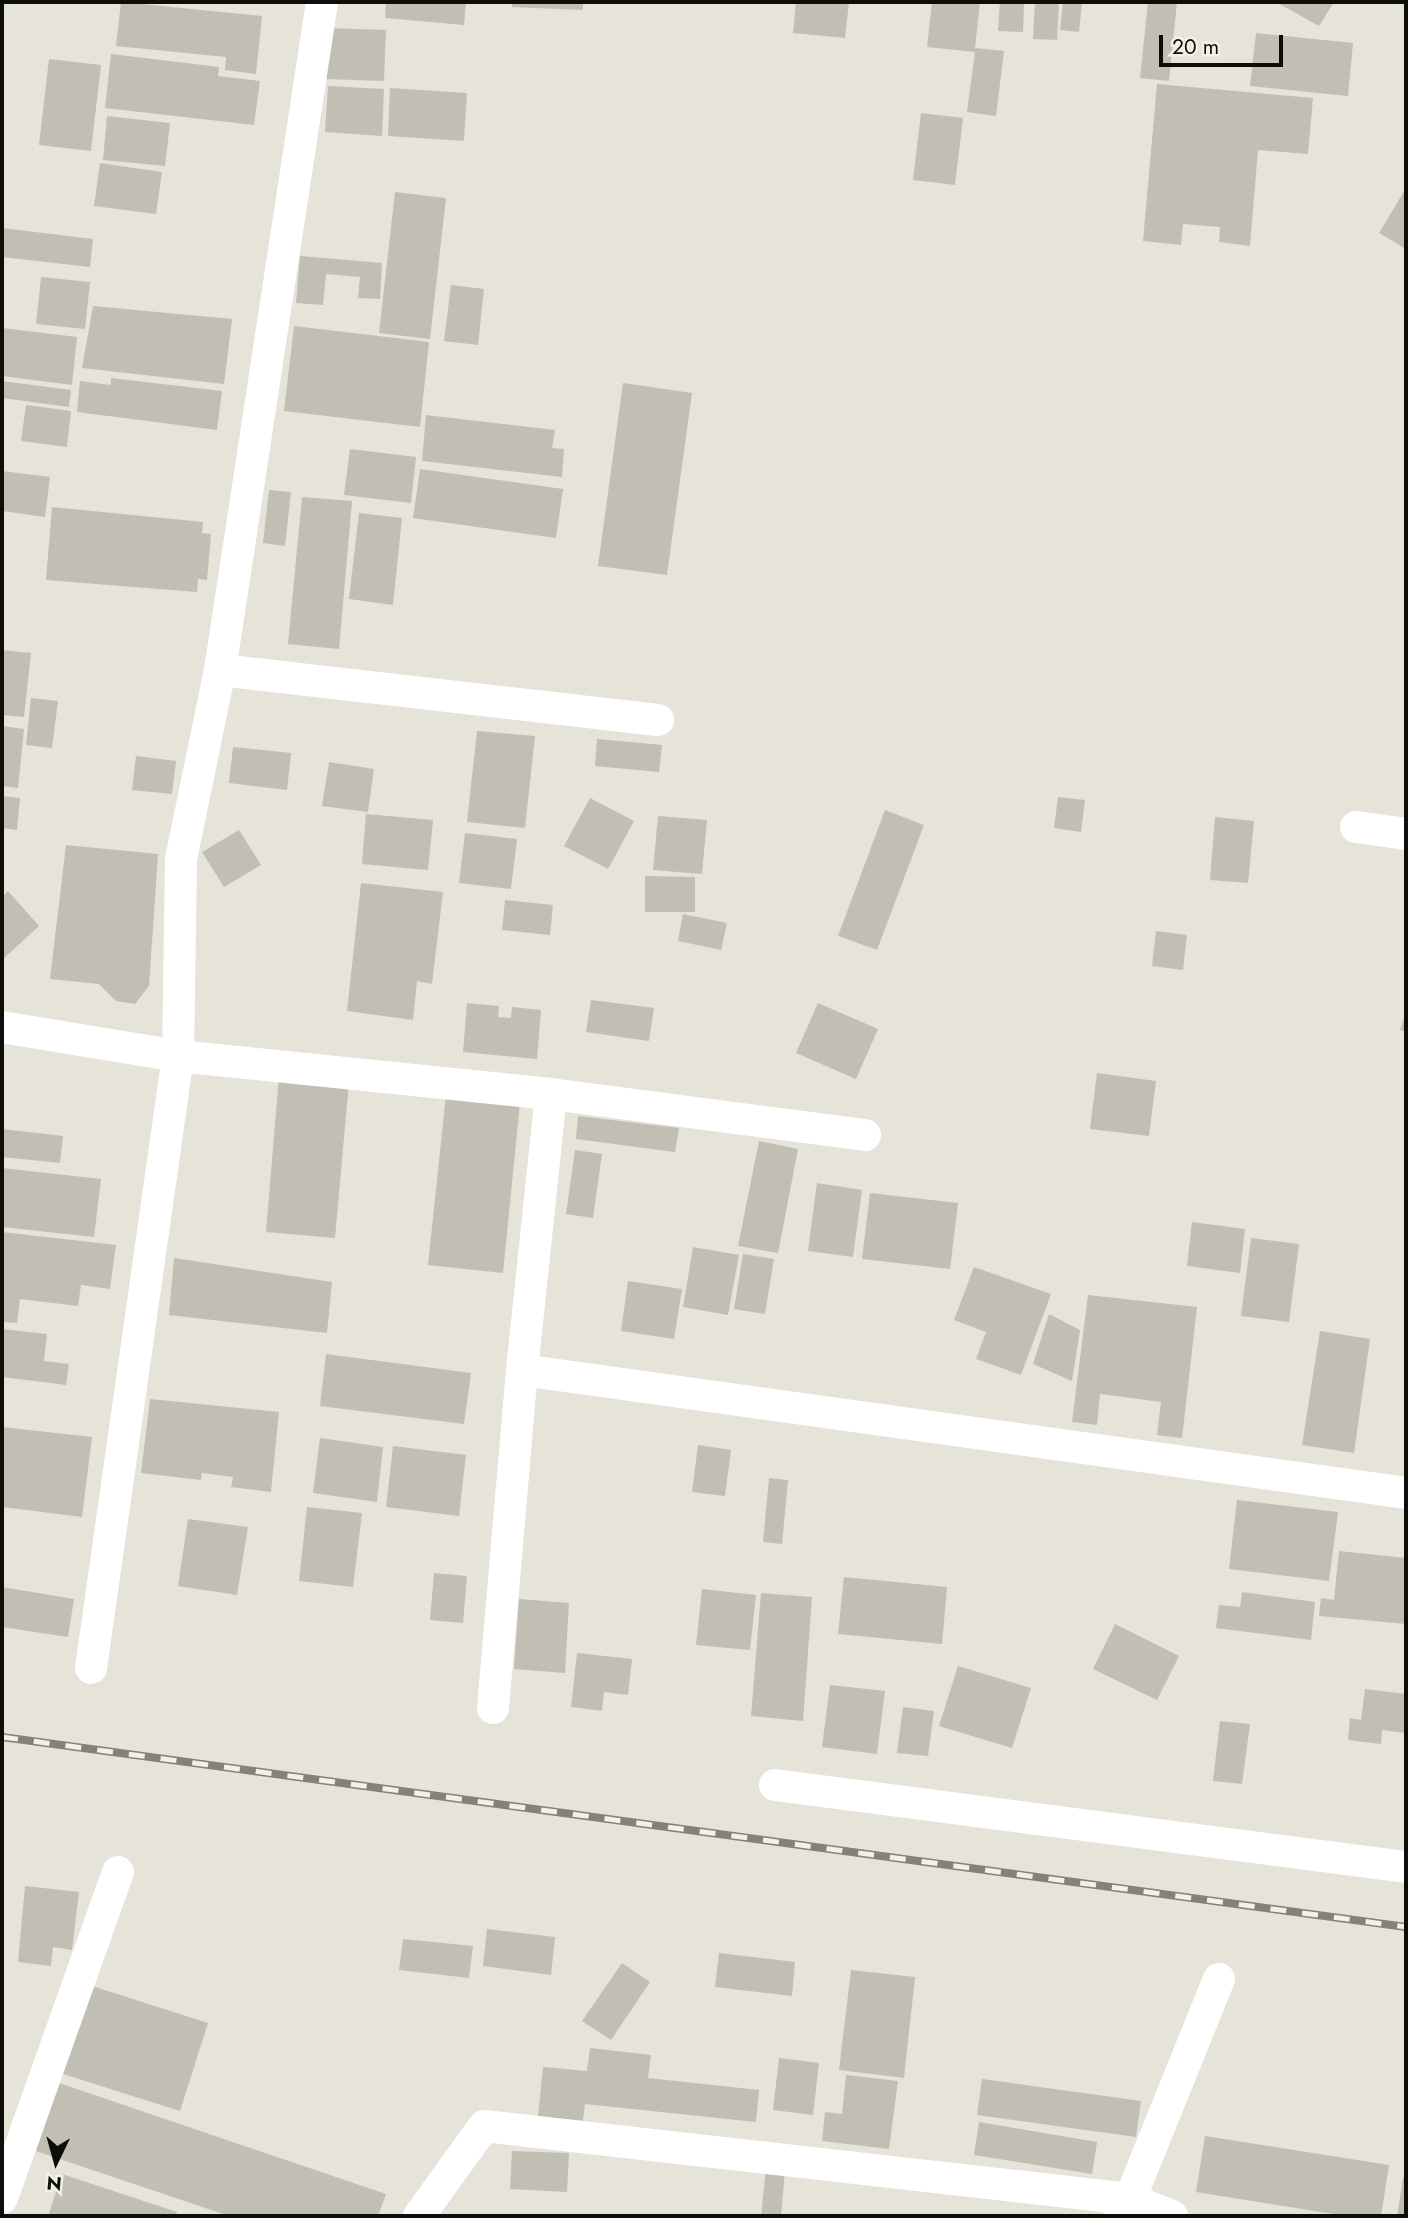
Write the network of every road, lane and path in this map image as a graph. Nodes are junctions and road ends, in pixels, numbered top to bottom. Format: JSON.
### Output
{"nodes":[{"id":1,"x":322,"y":2,"type":"edge"},
{"id":2,"x":220,"y":670,"type":"junction"},
{"id":3,"x":658,"y":720,"type":"dead end"},
{"id":4,"x":1356,"y":827,"type":"dead end"},
{"id":5,"x":1406,"y":834,"type":"edge"},
{"id":6,"x":2,"y":1027,"type":"edge"},
{"id":7,"x":178,"y":1056,"type":"junction"},
{"id":8,"x":551,"y":1094,"type":"junction"},
{"id":9,"x":865,"y":1135,"type":"dead end"},
{"id":10,"x":522,"y":1370,"type":"junction"},
{"id":11,"x":1406,"y":1493,"type":"edge"},
{"id":12,"x":91,"y":1668,"type":"dead end"},
{"id":13,"x":493,"y":1708,"type":"dead end"},
{"id":14,"x":775,"y":1785,"type":"dead end"},
{"id":15,"x":1406,"y":1867,"type":"edge"},
{"id":16,"x":118,"y":1872,"type":"dead end"},
{"id":17,"x":1219,"y":1979,"type":"dead end"},
{"id":18,"x":2,"y":2198,"type":"edge"},
{"id":19,"x":1125,"y":2208,"type":"edge"},
{"id":20,"x":419,"y":2216,"type":"edge"},
{"id":21,"x":1172,"y":2216,"type":"edge"}],
"edges":[{"from":1,"to":2,"type":"street"},
{"from":2,"to":3,"type":"street"},
{"from":2,"to":7,"type":"street"},
{"from":4,"to":5,"type":"street"},
{"from":6,"to":7,"type":"street"},
{"from":7,"to":8,"type":"street"},
{"from":7,"to":12,"type":"street"},
{"from":8,"to":9,"type":"street"},
{"from":8,"to":10,"type":"street"},
{"from":10,"to":11,"type":"street"},
{"from":10,"to":13,"type":"street"},
{"from":14,"to":15,"type":"street"},
{"from":16,"to":18,"type":"street"},
{"from":17,"to":19,"type":"street"},
{"from":19,"to":20,"type":"street"},
{"from":19,"to":21,"type":"street"}]}
